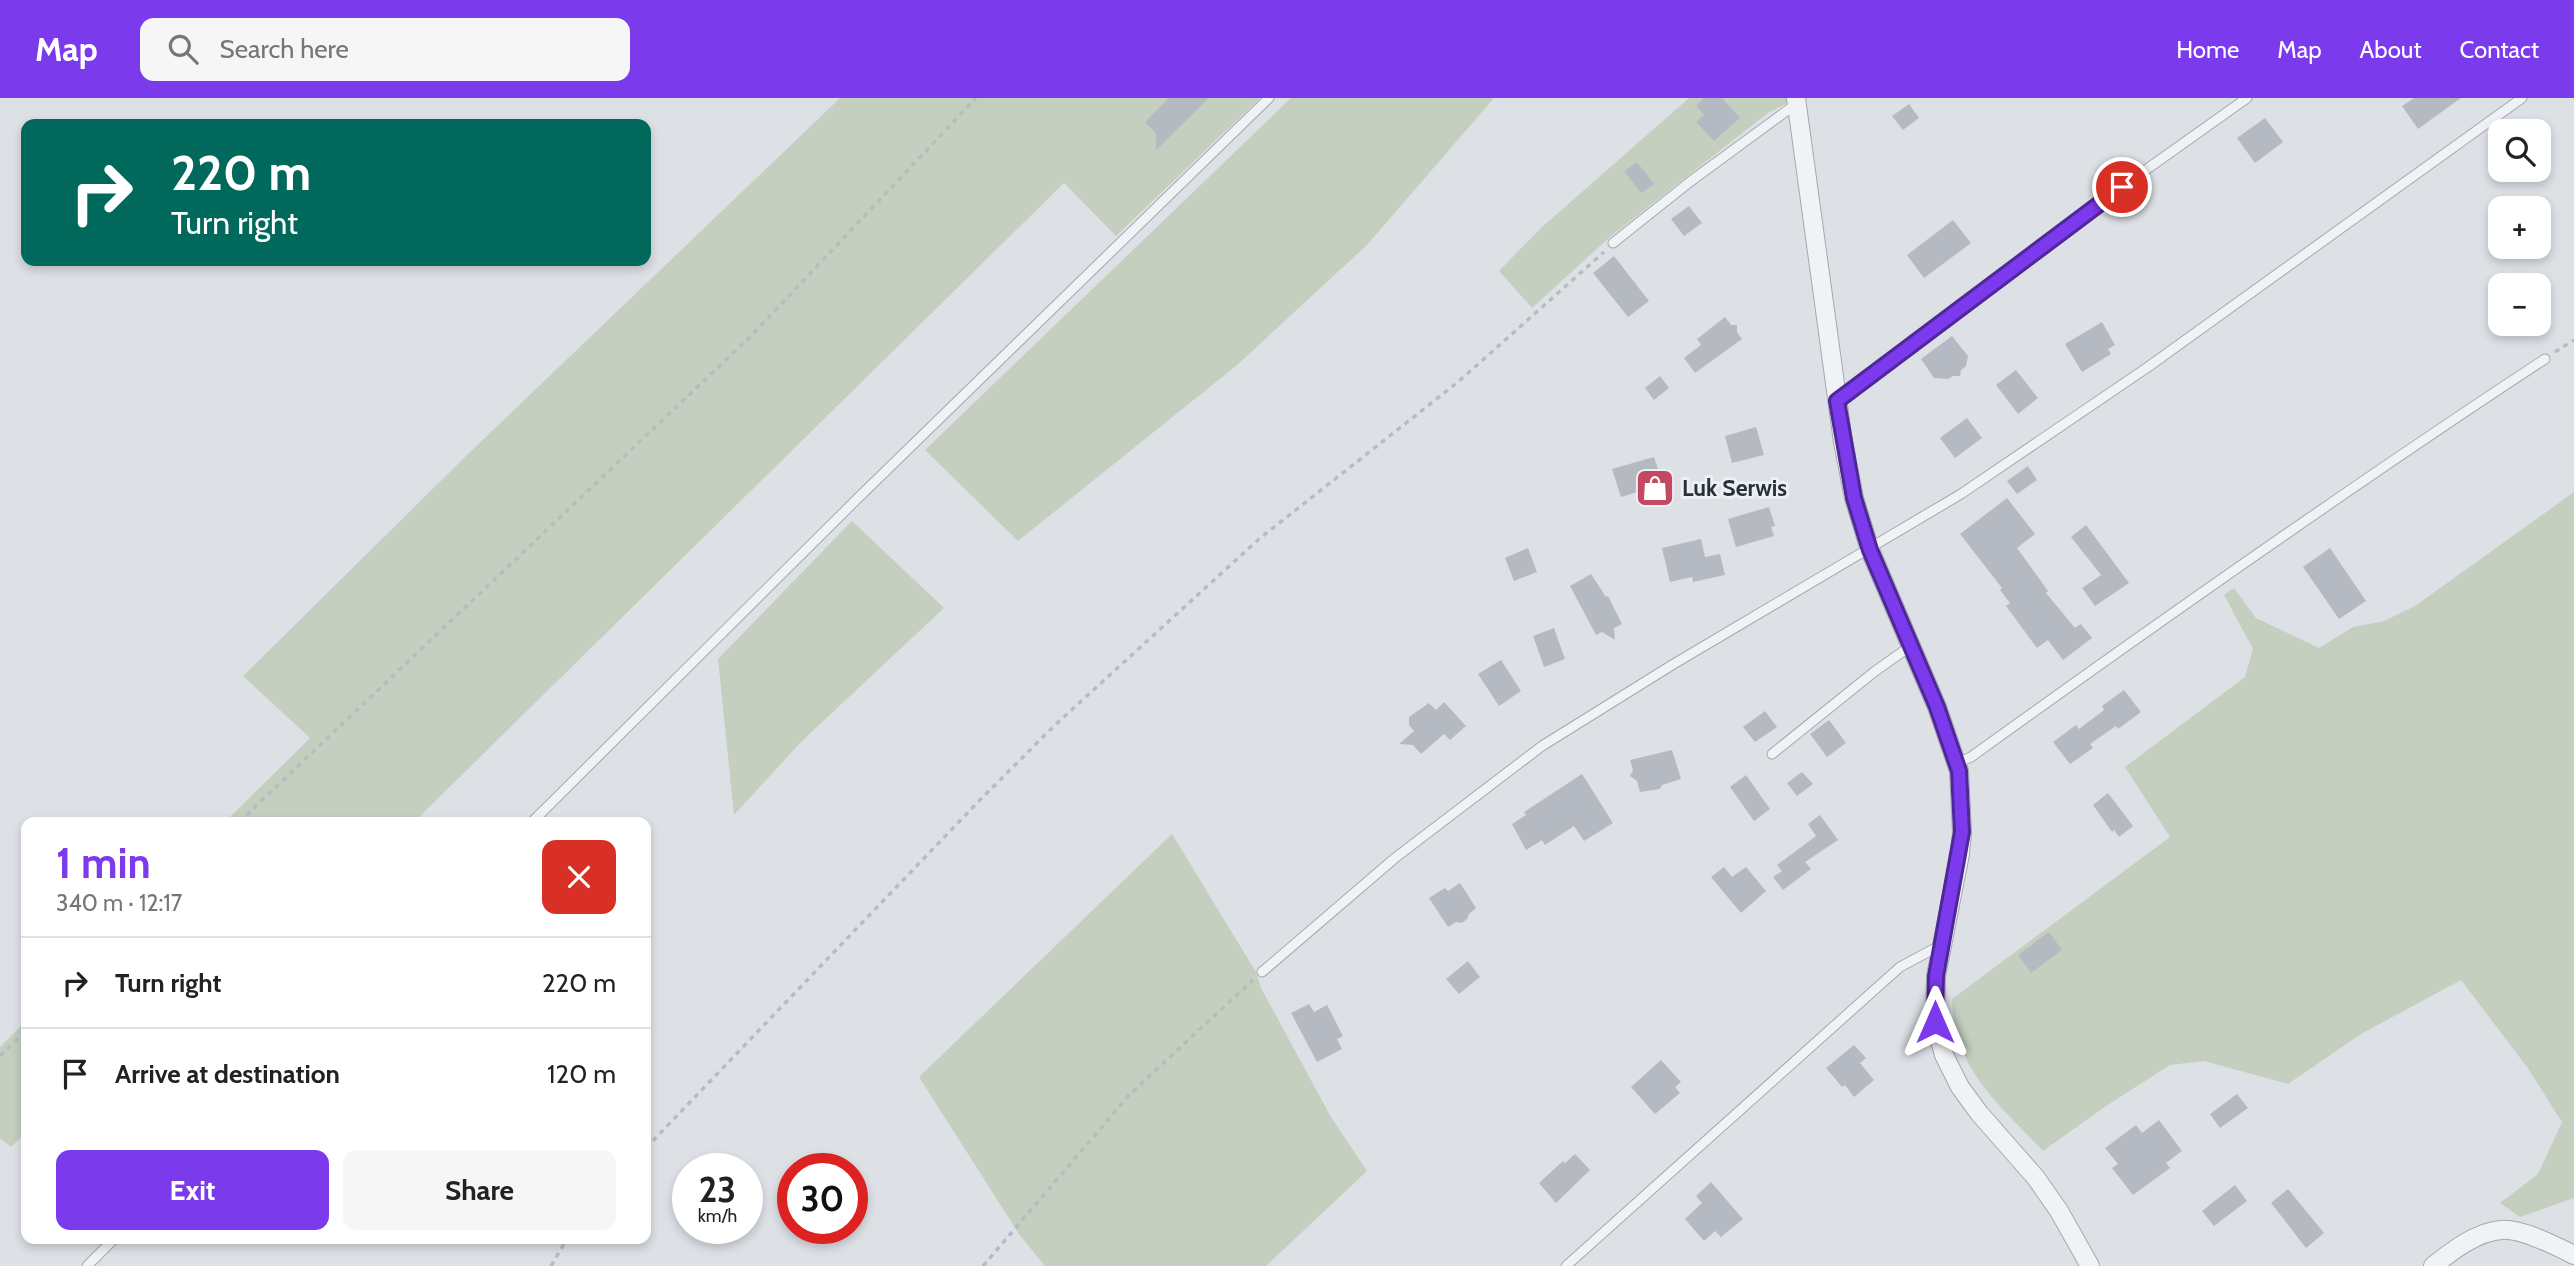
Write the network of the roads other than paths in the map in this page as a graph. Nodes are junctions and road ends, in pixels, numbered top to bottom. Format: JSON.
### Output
{"nodes":[{"id":1,"x":1269,"y":98,"type":"edge"},
{"id":2,"x":2247,"y":98,"type":"edge"},
{"id":3,"x":2522,"y":98,"type":"edge"},
{"id":4,"x":1796,"y":101,"type":"edge"},
{"id":5,"x":1613,"y":243,"type":"road end"},
{"id":6,"x":2545,"y":359,"type":"road end"},
{"id":7,"x":1837,"y":401,"type":"junction"},
{"id":8,"x":1870,"y":550,"type":"junction"},
{"id":9,"x":1912,"y":645,"type":"junction"},
{"id":10,"x":1772,"y":754,"type":"dead end"},
{"id":11,"x":1957,"y":763,"type":"junction"},
{"id":12,"x":537,"y":817,"type":"edge"},
{"id":13,"x":1942,"y":945,"type":"junction"},
{"id":14,"x":1262,"y":972,"type":"road end"},
{"id":15,"x":109,"y":1244,"type":"edge"},
{"id":16,"x":2574,"y":1255,"type":"edge"},
{"id":17,"x":87,"y":1266,"type":"edge"},
{"id":18,"x":1566,"y":1266,"type":"edge"},
{"id":19,"x":2090,"y":1266,"type":"edge"},
{"id":20,"x":2433,"y":1266,"type":"edge"}],
"edges":[{"from":1,"to":12,"type":"lane"},
{"from":2,"to":7,"type":"lane"},
{"from":3,"to":8,"type":"lane"},
{"from":4,"to":5,"type":"lane"},
{"from":4,"to":7,"type":"street"},
{"from":6,"to":11,"type":"lane"},
{"from":7,"to":8,"type":"street"},
{"from":8,"to":9,"type":"street"},
{"from":8,"to":14,"type":"lane"},
{"from":9,"to":10,"type":"lane"},
{"from":9,"to":11,"type":"street"},
{"from":11,"to":13,"type":"street"},
{"from":13,"to":18,"type":"lane"},
{"from":13,"to":19,"type":"street"},
{"from":15,"to":17,"type":"lane"},
{"from":16,"to":20,"type":"street"}]}
